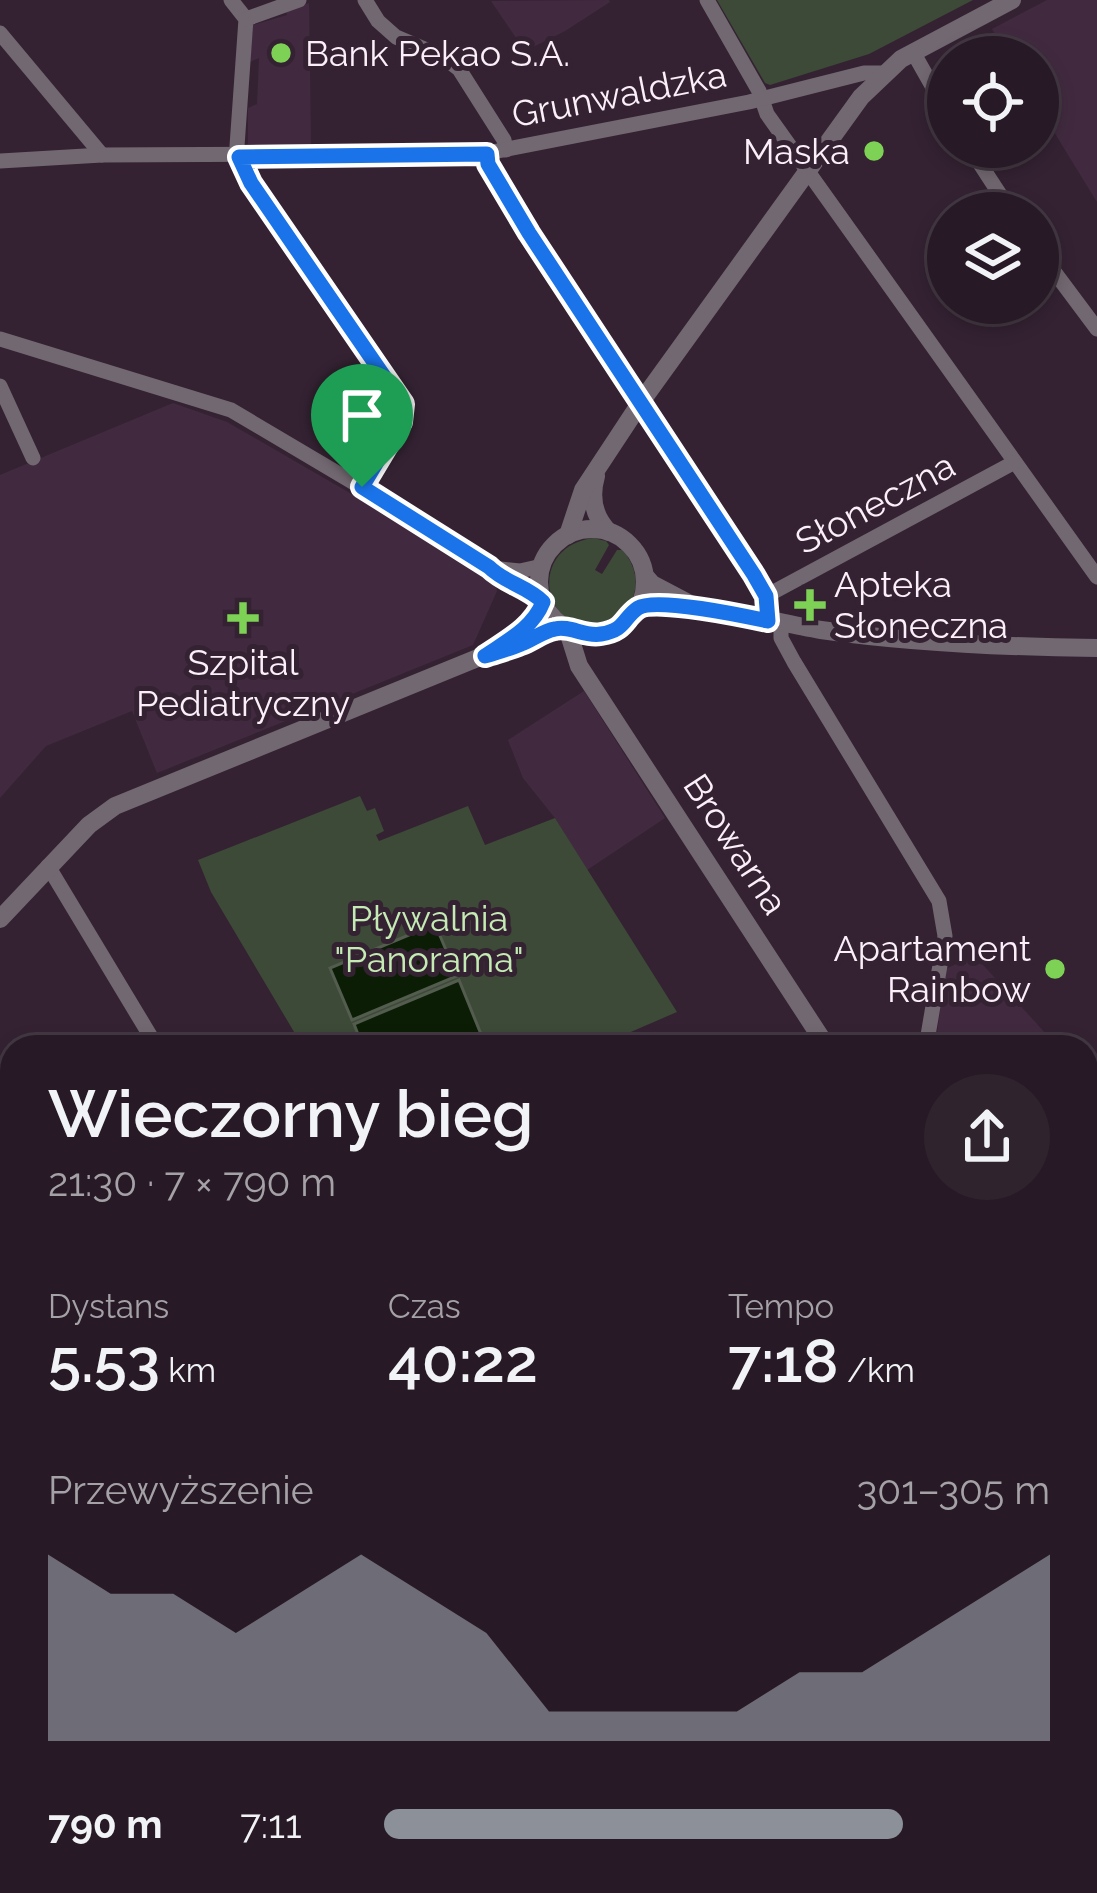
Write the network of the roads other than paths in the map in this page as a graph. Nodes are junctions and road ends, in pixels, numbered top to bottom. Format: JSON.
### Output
{"nodes":[{"id":1,"x":231,"y":0,"type":"edge"},
{"id":2,"x":299,"y":0,"type":"edge"},
{"id":3,"x":365,"y":0,"type":"edge"},
{"id":4,"x":706,"y":0,"type":"edge"},
{"id":5,"x":1012,"y":0,"type":"edge"},
{"id":6,"x":246,"y":19,"type":"junction"},
{"id":7,"x":0,"y":33,"type":"edge"},
{"id":8,"x":913,"y":52,"type":"junction"},
{"id":9,"x":885,"y":73,"type":"junction"},
{"id":10,"x":927,"y":75,"type":"edge"},
{"id":11,"x":761,"y":99,"type":"junction"},
{"id":12,"x":506,"y":150,"type":"junction"},
{"id":13,"x":487,"y":154,"type":"junction"},
{"id":14,"x":102,"y":155,"type":"junction"},
{"id":15,"x":239,"y":157,"type":"junction"},
{"id":16,"x":0,"y":161,"type":"edge"},
{"id":17,"x":807,"y":170,"type":"junction"},
{"id":18,"x":1059,"y":278,"type":"edge"},
{"id":19,"x":1097,"y":328,"type":"edge"},
{"id":20,"x":0,"y":339,"type":"edge"},
{"id":21,"x":0,"y":386,"type":"edge"},
{"id":22,"x":640,"y":402,"type":"junction"},
{"id":23,"x":33,"y":458,"type":"dead end"},
{"id":24,"x":1013,"y":463,"type":"junction"},
{"id":25,"x":598,"y":469,"type":"junction"},
{"id":26,"x":362,"y":487,"type":"junction"},
{"id":27,"x":609,"y":532,"type":"junction"},
{"id":28,"x":568,"y":535,"type":"junction"},
{"id":29,"x":542,"y":566,"type":"junction"},
{"id":30,"x":489,"y":567,"type":"junction"},
{"id":31,"x":645,"y":576,"type":"junction"},
{"id":32,"x":1097,"y":577,"type":"edge"},
{"id":33,"x":766,"y":596,"type":"junction"},
{"id":34,"x":543,"y":602,"type":"junction"},
{"id":35,"x":694,"y":607,"type":"junction"},
{"id":36,"x":638,"y":608,"type":"junction"},
{"id":37,"x":774,"y":622,"type":"junction"},
{"id":38,"x":567,"y":628,"type":"junction"},
{"id":39,"x":600,"y":634,"type":"junction"},
{"id":40,"x":1097,"y":648,"type":"edge"},
{"id":41,"x":485,"y":656,"type":"junction"},
{"id":42,"x":590,"y":678,"type":"junction"},
{"id":43,"x":48,"y":866,"type":"junction"},
{"id":44,"x":0,"y":919,"type":"edge"},
{"id":45,"x":150,"y":1035,"type":"edge"},
{"id":46,"x":819,"y":1035,"type":"edge"},
{"id":47,"x":928,"y":1035,"type":"edge"}],
"edges":[{"from":1,"to":6,"type":"street"},
{"from":2,"to":6,"type":"street"},
{"from":3,"to":12,"type":"street"},
{"from":4,"to":11,"type":"street"},
{"from":5,"to":8,"type":"street","name":"Grunwaldzka"},
{"from":6,"to":15,"type":"street"},
{"from":7,"to":14,"type":"street"},
{"from":8,"to":9,"type":"street","name":"Grunwaldzka"},
{"from":8,"to":10,"type":"street"},
{"from":9,"to":11,"type":"street","name":"Grunwaldzka"},
{"from":9,"to":17,"type":"street"},
{"from":11,"to":12,"type":"street","name":"Grunwaldzka"},
{"from":11,"to":17,"type":"street"},
{"from":12,"to":13,"type":"street","name":"Grunwaldzka"},
{"from":13,"to":15,"type":"street","name":"Grunwaldzka"},
{"from":13,"to":22,"type":"street"},
{"from":14,"to":15,"type":"street","name":"Grunwaldzka"},
{"from":14,"to":16,"type":"street","name":"Grunwaldzka"},
{"from":15,"to":26,"type":"street"},
{"from":17,"to":22,"type":"street"},
{"from":17,"to":24,"type":"street"},
{"from":18,"to":19,"type":"street"},
{"from":20,"to":26,"type":"street"},
{"from":21,"to":23,"type":"street"},
{"from":22,"to":25,"type":"street"},
{"from":22,"to":33,"type":"street"},
{"from":24,"to":32,"type":"street"},
{"from":24,"to":33,"type":"street","name":"Słoneczna"},
{"from":25,"to":27,"type":"street"},
{"from":25,"to":28,"type":"street"},
{"from":26,"to":30,"type":"street"},
{"from":27,"to":28,"type":"street"},
{"from":27,"to":31,"type":"street"},
{"from":28,"to":29,"type":"street"},
{"from":29,"to":30,"type":"street"},
{"from":29,"to":34,"type":"street"},
{"from":30,"to":34,"type":"street"},
{"from":31,"to":35,"type":"street"},
{"from":31,"to":36,"type":"street"},
{"from":33,"to":37,"type":"street"},
{"from":34,"to":38,"type":"street"},
{"from":34,"to":41,"type":"street"},
{"from":35,"to":36,"type":"street"},
{"from":35,"to":37,"type":"street"},
{"from":36,"to":39,"type":"street"},
{"from":37,"to":40,"type":"street"},
{"from":37,"to":47,"type":"street"},
{"from":38,"to":39,"type":"street"},
{"from":38,"to":41,"type":"street"},
{"from":38,"to":42,"type":"street","name":"Browarna"},
{"from":39,"to":42,"type":"street"},
{"from":41,"to":43,"type":"street"},
{"from":42,"to":46,"type":"street","name":"Browarna"},
{"from":43,"to":44,"type":"street"},
{"from":43,"to":45,"type":"street"}]}
